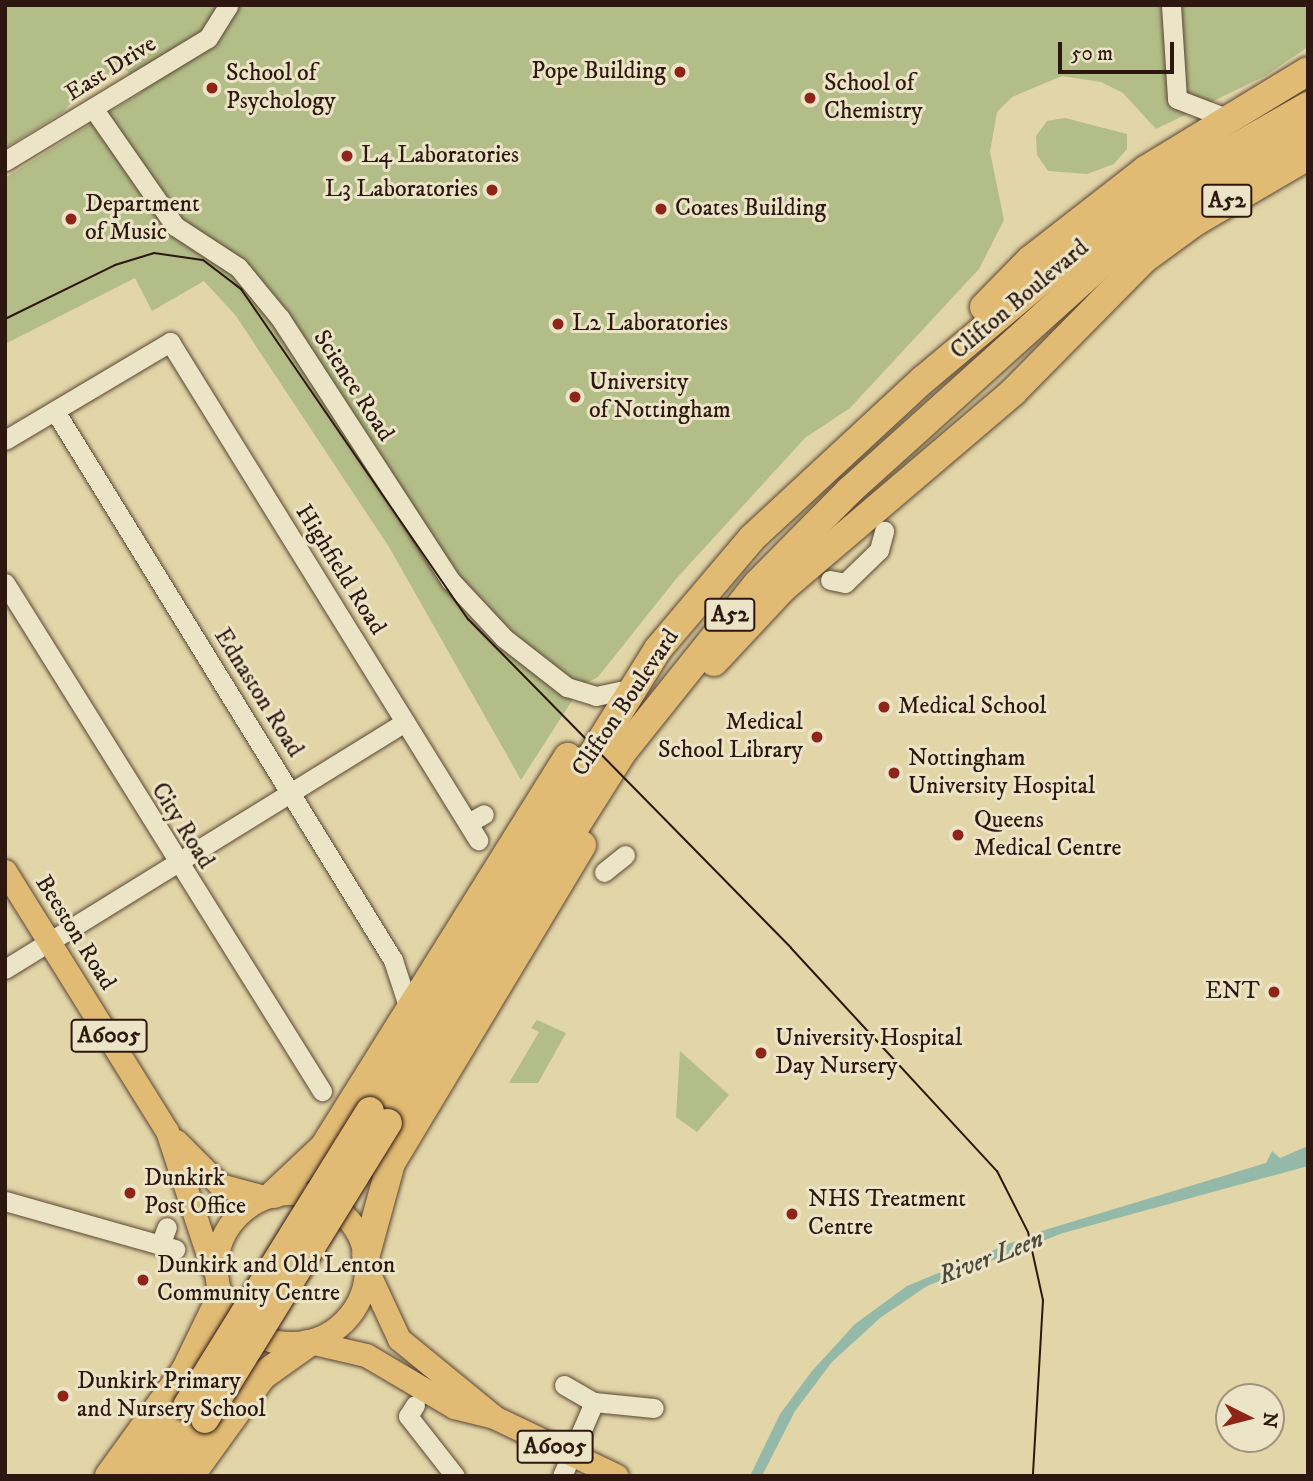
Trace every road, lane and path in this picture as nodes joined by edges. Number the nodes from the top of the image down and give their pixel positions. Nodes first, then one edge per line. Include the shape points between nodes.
1 (229, 5) edge
2 (1171, 5) edge
3 (1308, 71) edge
4 (1308, 106) edge
5 (93, 108) junction
6 (1228, 119) junction
7 (1308, 131) edge
8 (1308, 156) edge
9 (5, 161) edge
10 (1150, 253) junction
11 (924, 379) junction
12 (55, 411) junction
13 (5, 440) edge
14 (894, 450) junction
15 (884, 531) dead end
16 (830, 580) dead end
17 (5, 583) edge
18 (658, 649) junction
19 (620, 691) junction
20 (405, 722) junction
21 (641, 726) junction
22 (290, 793) junction
23 (594, 822) junction
24 (476, 826) dead end
25 (625, 855) dead end
26 (176, 863) junction
27 (5, 871) edge
28 (604, 872) dead end
29 (50, 942) junction
30 (5, 969) edge
31 (408, 1006) junction
32 (322, 1091) dead end
33 (379, 1117) junction
34 (167, 1131) junction
35 (269, 1196) junction
36 (5, 1201) edge
37 (167, 1240) dead end
38 (366, 1262) junction
39 (218, 1287) junction
40 (311, 1343) junction
41 (564, 1385) dead end
42 (594, 1402) junction
43 (415, 1405) dead end
44 (654, 1408) dead end
45 (196, 1412) junction
46 (494, 1417) junction
47 (567, 1466) edge
48 (109, 1476) edge
49 (135, 1476) edge
50 (164, 1476) edge
51 (190, 1476) edge
52 (455, 1476) edge
53 (617, 1476) edge

1 - 5 street, East Drive via 208,38
2 - 6 street via 1177,99
3 - 6 highway, A52
4 - 11 highway, Clifton Boulevard via 1117,220
5 - 9 street, East Drive
5 - 19 street, Science Road via 175,226 238,267 280,318 442,569 504,638 574,690
6 - 11 highway, A52 via 1147,169 1030,260 954,337
7 - 14 highway, Clifton Boulevard via 1196,194 1116,251
8 - 10 highway, A52
10 - 14 highway, A52 via 983,391
10 - 23 highway via 1013,392 762,609 684,700
11 - 18 highway, Clifton Boulevard / A52 via 752,538
12 - 13 street
12 - 20 street, Highfield Road via 170,342
12 - 22 street, Ednaston Road
14 - 21 highway, Clifton Boulevard / A52 via 758,583
15 - 16 street via 879,550 845,583
17 - 26 street, City Road
18 - 19 highway
18 - 33 highway, Clifton Boulevard / A52
19 - 31 highway via 512,837
20 - 22 street
20 - 24 street, Highfield Road
21 - 23 highway
21 - 33 highway, Clifton Boulevard / A52
22 - 26 street
22 - 31 street, Ednaston Road via 401,976
23 - 38 highway via 391,1163
25 - 28 street
26 - 29 street
26 - 32 street, City Road
27 - 29 main road, Beeston Road / A6005
29 - 30 street
29 - 34 main road, Beeston Road / A6005
31 - 35 highway via 324,1147
33 - 45 highway, Clifton Boulevard / A52, bridge
34 - 35 main road, A6005 via 220,1185
34 - 39 main road, A6005
35 - 38 main road, A6005 via 305,1194 337,1208
35 - 39 main road via 230,1223
36 - 37 street
38 - 40 main road via 353,1313
38 - 46 main road via 399,1339
39 - 40 main road, A6005 via 257,1334
39 - 48 highway via 185,1371
40 - 46 main road via 366,1355 454,1407
40 - 51 highway via 262,1377
41 - 42 street
42 - 44 street
42 - 47 street
43 - 52 street via 408,1416
45 - 49 highway, Clifton Boulevard / A52
45 - 50 highway, Clifton Boulevard / A52
46 - 47 main road, A6005
47 - 53 main road, A6005

